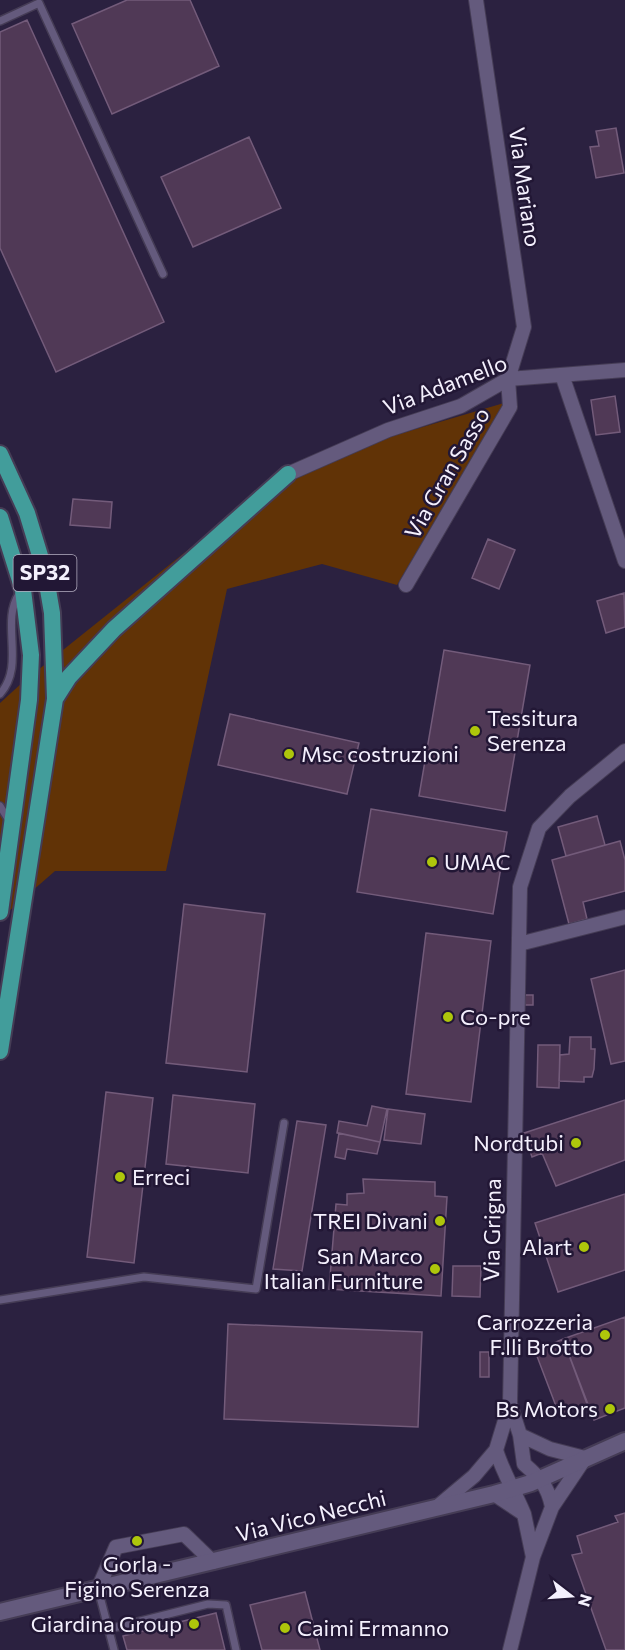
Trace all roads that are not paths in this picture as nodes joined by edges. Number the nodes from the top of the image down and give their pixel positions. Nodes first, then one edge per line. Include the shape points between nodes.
1 (476, 0) edge
2 (0, 21) edge
3 (163, 274) dead end
4 (625, 370) edge
5 (562, 375) junction
6 (508, 379) junction
7 (0, 454) edge
8 (288, 474) joint
9 (0, 517) edge
10 (625, 561) edge
11 (406, 585) dead end
12 (22, 590) junction
13 (0, 694) edge
14 (55, 699) junction
15 (625, 751) edge
16 (0, 806) edge
17 (12, 825) junction
18 (0, 912) edge
19 (625, 917) edge
20 (519, 945) junction
21 (0, 1051) edge
22 (284, 1123) dead end
23 (0, 1300) edge
24 (510, 1404) junction
25 (520, 1435) junction
26 (625, 1442) edge
27 (496, 1450) junction
28 (585, 1458) junction
29 (524, 1464) junction
30 (541, 1478) junction
31 (513, 1488) junction
32 (494, 1494) junction
33 (552, 1507) junction
34 (436, 1508) junction
35 (524, 1514) junction
36 (533, 1557) junction
37 (213, 1562) junction
38 (98, 1589) junction
39 (0, 1612) edge
40 (109, 1629) junction
41 (114, 1650) edge
42 (236, 1650) edge
43 (510, 1650) edge

1 - 6 street, Via Mariano via 524,327
2 - 3 lane via 39,3
4 - 5 street, Via Adamello
5 - 6 street, Via Adamello
5 - 10 street
6 - 8 street, Via Adamello via 461,406 388,430
6 - 11 street, Via Gran Sasso via 510,407
7 - 14 main road, SP32 via 27,513 45,572 52,613
8 - 14 main road via 114,629 69,677
9 - 12 main road, SP32
12 - 13 lane via 16,597 12,620 13,666
12 - 17 main road, SP32 via 31,655 29,700
14 - 21 main road, SP32
15 - 20 street, Via Grigna via 570,796 539,828 520,887
16 - 17 lane
17 - 18 main road, SP32
19 - 20 street
20 - 24 street, Via Grigna
22 - 23 lane via 256,1288 144,1277
24 - 25 street
24 - 27 street, Via Grigna
25 - 28 street via 550,1449
25 - 29 street
26 - 28 street, Via Vico Necchi
27 - 31 street via 502,1472
27 - 34 street, Via Grigna via 474,1476
28 - 30 street, Via Vico Necchi
28 - 33 street
29 - 30 street
29 - 31 street
30 - 31 street, Via Vico Necchi
30 - 33 street via 549,1490
31 - 32 street, Via Vico Necchi
31 - 35 street
32 - 34 street, Via Vico Necchi
32 - 35 street
33 - 36 street
34 - 37 street, Via Vico Necchi
35 - 36 street
36 - 43 street
37 - 38 street, Via Vico Necchi
37 - 38 street via 184,1534 116,1547
38 - 39 street, Via Vico Necchi
38 - 40 lane
40 - 41 lane
40 - 42 lane via 208,1604 226,1605

